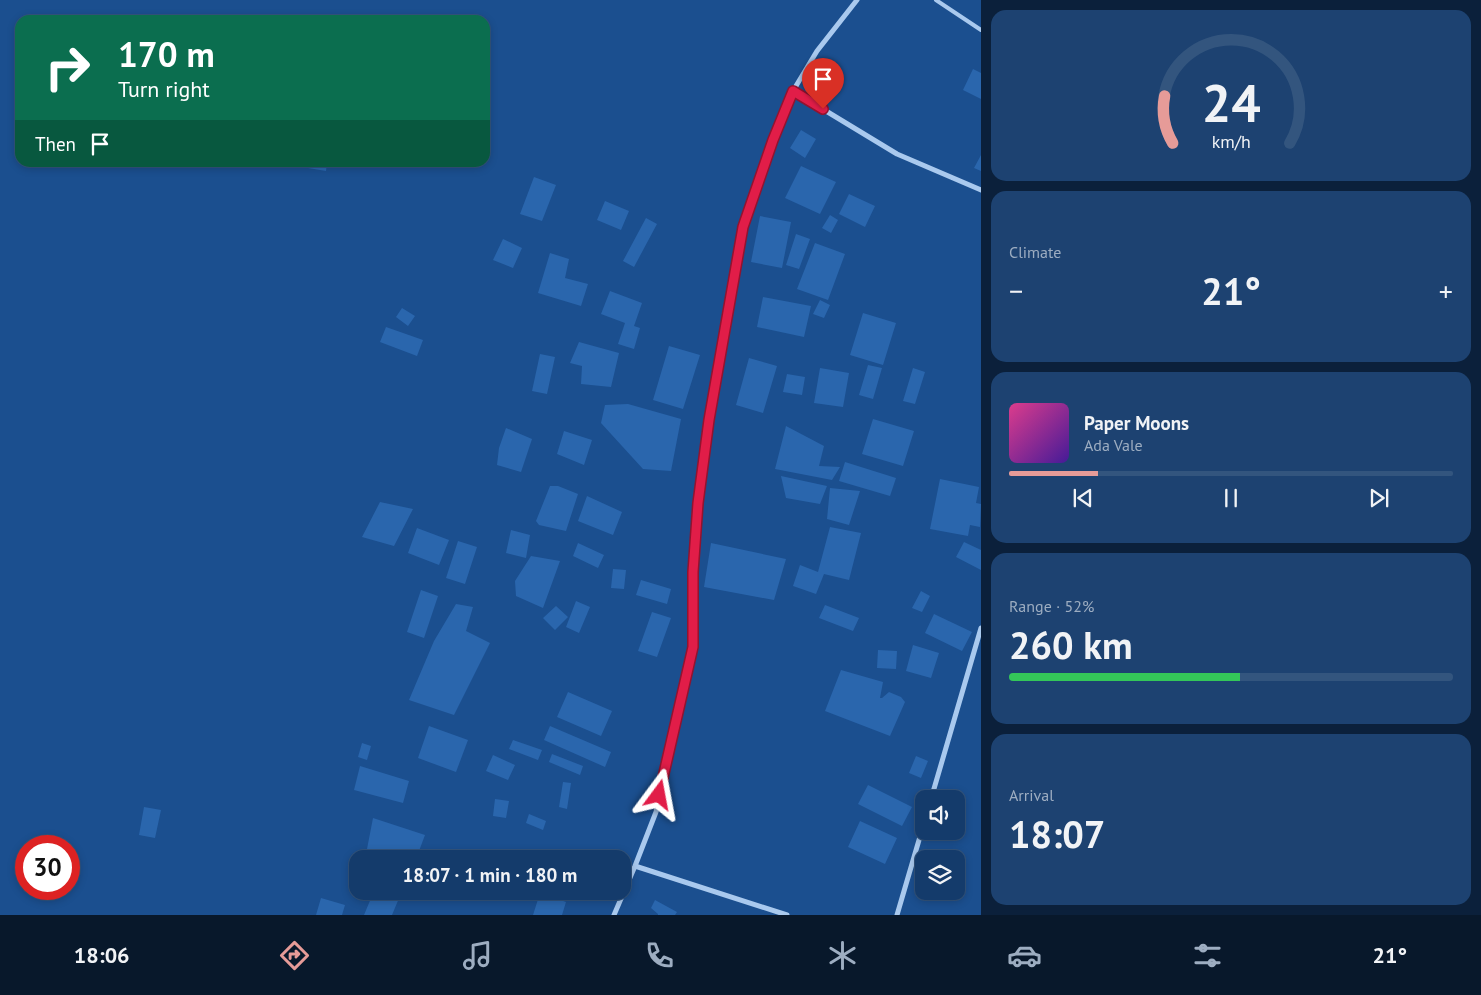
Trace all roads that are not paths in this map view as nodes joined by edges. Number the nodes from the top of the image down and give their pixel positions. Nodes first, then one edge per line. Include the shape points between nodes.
1 (856, 0) edge
2 (936, 0) edge
3 (981, 30) edge
4 (793, 91) junction
5 (981, 190) edge
6 (981, 628) edge
7 (934, 790) edge
8 (919, 840) edge
9 (636, 866) junction
10 (614, 915) edge
11 (787, 915) edge
12 (897, 915) edge

1 - 4 street via 817,51
2 - 3 lane
4 - 5 street via 897,154
4 - 9 street via 743,227 698,503 693,572 693,647 656,812
6 - 7 street
8 - 12 street
9 - 10 street
9 - 11 street

